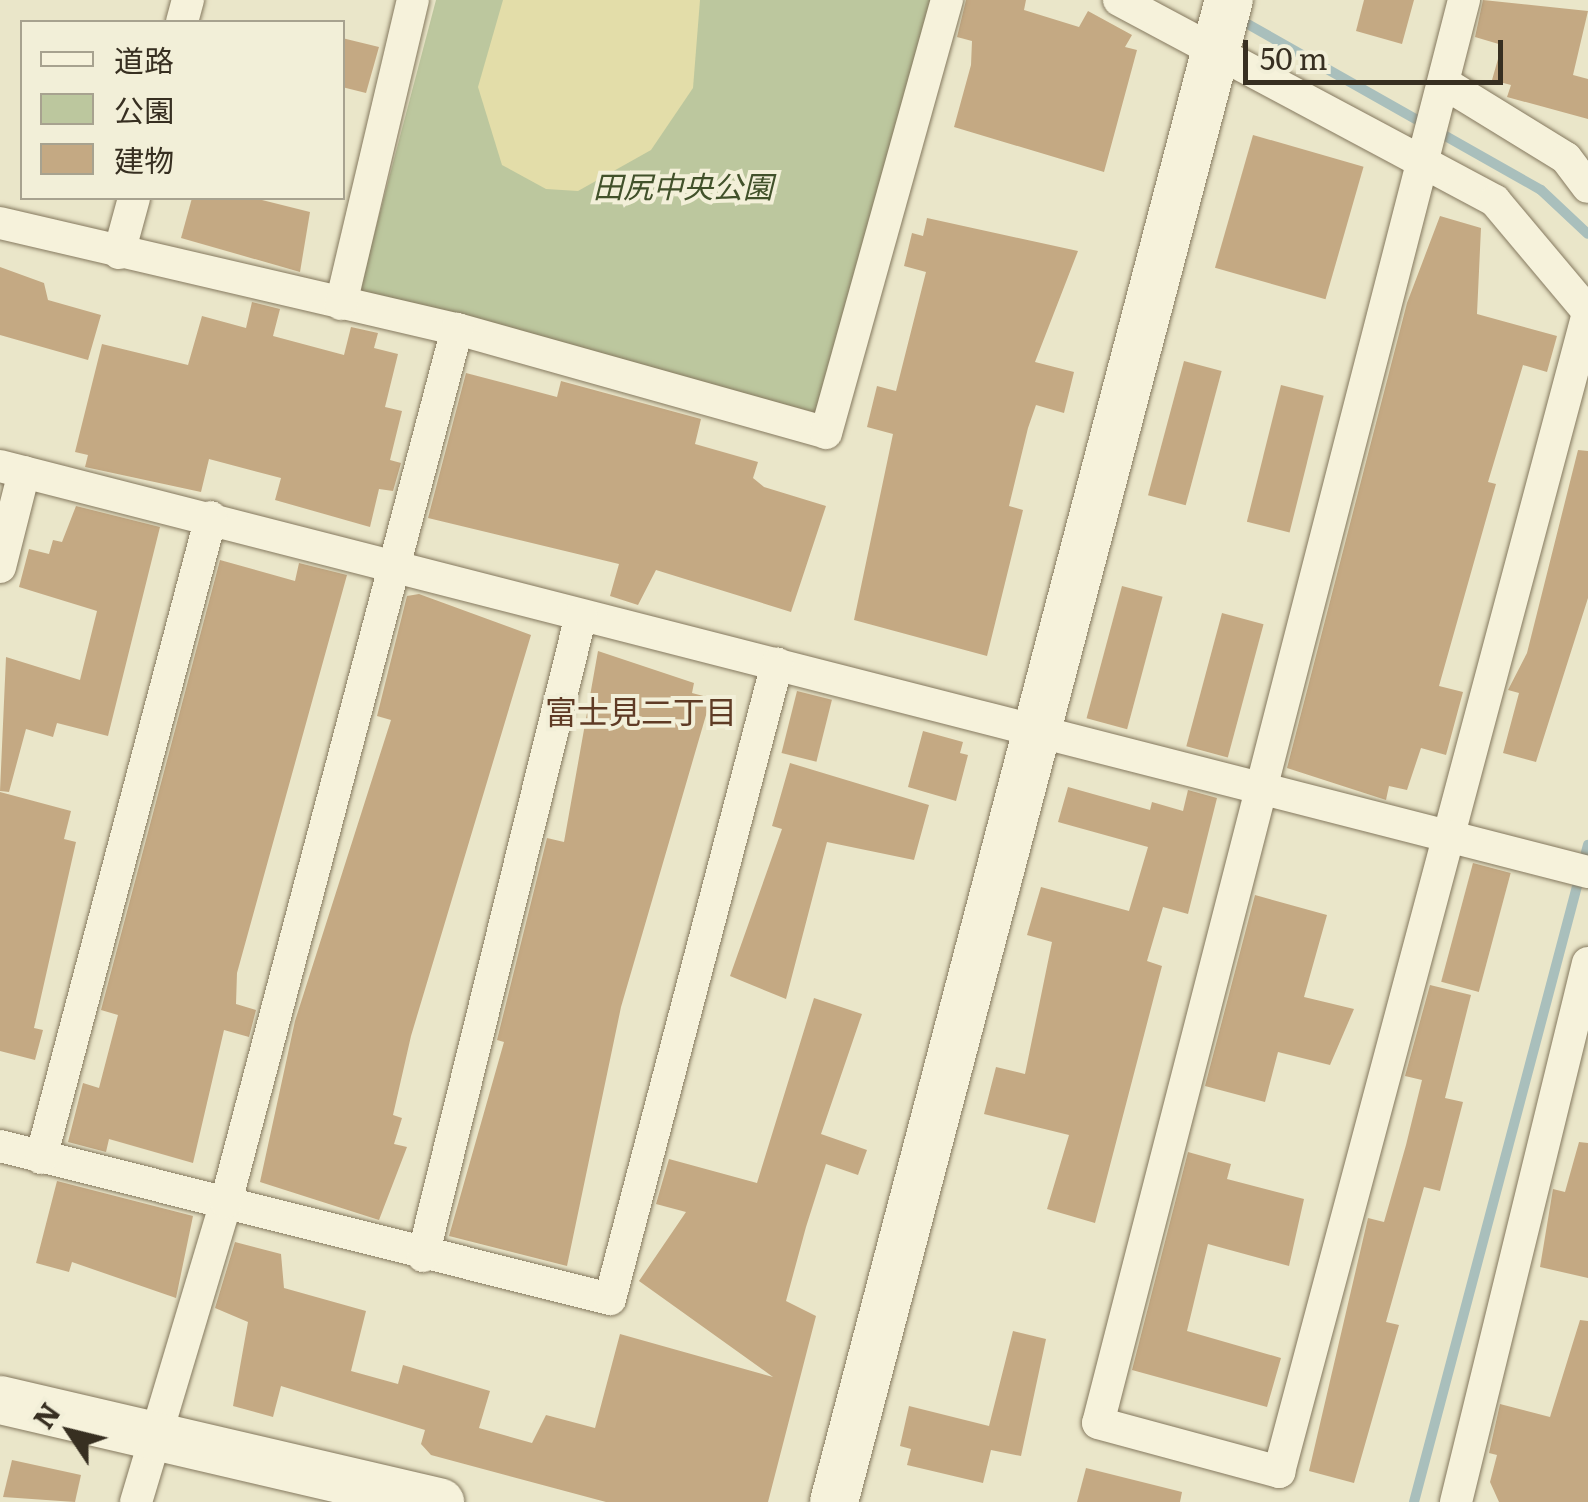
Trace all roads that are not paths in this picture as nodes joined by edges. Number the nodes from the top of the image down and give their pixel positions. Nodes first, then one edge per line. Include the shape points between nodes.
1 (413, 0) edge
2 (947, 0) edge
3 (1119, 0) edge
4 (1228, 0) edge
5 (1464, 0) edge
6 (1216, 50) junction
7 (1444, 84) junction
8 (1425, 160) junction
9 (1588, 187) edge
10 (133, 200) edge
11 (0, 223) edge
12 (119, 253) junction
13 (340, 304) junction
14 (1588, 313) edge
15 (457, 329) junction
16 (12, 469) edge
17 (211, 517) junction
18 (396, 563) junction
19 (0, 567) edge
20 (581, 615) junction
21 (777, 664) junction
22 (1040, 727) junction
23 (1262, 782) junction
24 (1451, 840) junction
25 (1588, 872) edge
26 (1588, 964) edge
27 (0, 1146) edge
28 (41, 1158) junction
29 (226, 1202) junction
30 (423, 1256) junction
31 (0, 1400) edge
32 (156, 1441) junction
33 (136, 1502) edge
34 (440, 1502) edge
35 (834, 1502) edge
36 (1456, 1502) edge

1 - 13 street
2 - 15 street via 826,433
3 - 6 street
4 - 6 street
5 - 7 street
6 - 8 street
6 - 22 street
7 - 8 street
7 - 9 street via 1566,158
8 - 14 street via 1495,201
8 - 23 street
10 - 12 street
11 - 12 street
12 - 13 street
13 - 15 street
14 - 24 street
15 - 18 street
16 - 17 street
16 - 19 street
17 - 18 street
17 - 28 street
18 - 20 street
18 - 29 street
20 - 21 street
20 - 30 street
21 - 22 street
21 - 30 street via 610,1298
22 - 23 street
22 - 35 street
23 - 24 street
23 - 24 street via 1098,1423 1278,1472
24 - 25 street
26 - 36 street
27 - 28 street
28 - 29 street
29 - 30 street
29 - 32 street
31 - 32 street
32 - 33 street
32 - 34 street

